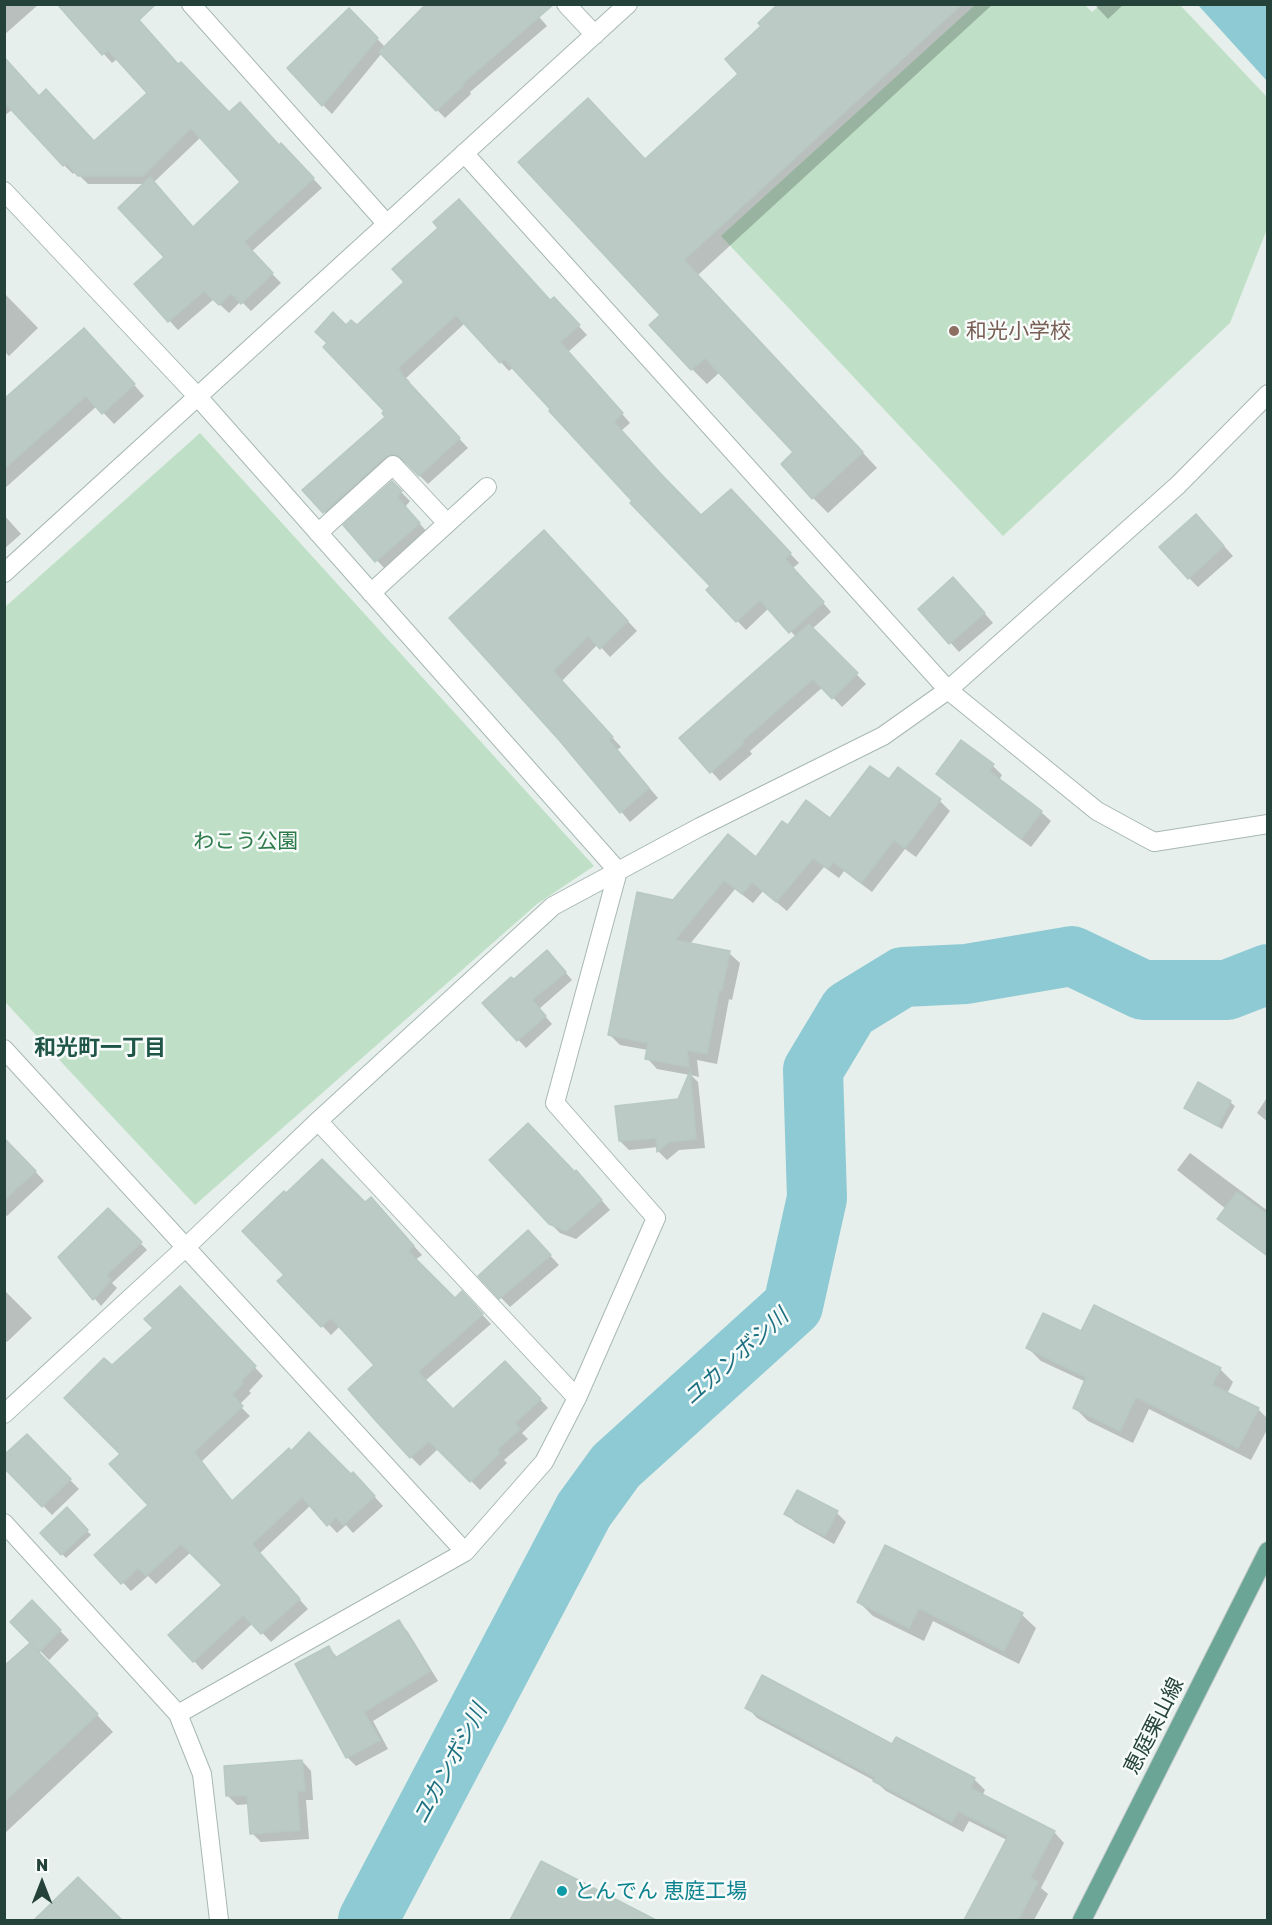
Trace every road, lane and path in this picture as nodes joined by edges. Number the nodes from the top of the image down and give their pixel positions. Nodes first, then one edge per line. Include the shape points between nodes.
1 (191, 4) edge
2 (566, 4) edge
3 (628, 4) edge
4 (595, 35) junction
5 (464, 153) junction
6 (4, 191) edge
7 (386, 223) junction
8 (1268, 394) edge
9 (198, 397) junction
10 (487, 487) dead end
11 (447, 523) junction
12 (318, 533) junction
13 (4, 573) edge
14 (371, 593) junction
15 (948, 690) junction
16 (1268, 824) edge
17 (618, 871) junction
18 (4, 1049) edge
19 (318, 1120) junction
20 (186, 1247) junction
21 (577, 1398) junction
22 (4, 1414) edge
23 (4, 1523) edge
24 (1268, 1551) edge
25 (465, 1552) junction
26 (178, 1714) junction
27 (219, 1920) edge
28 (1082, 1920) edge

1 - 7 street
2 - 4 street
3 - 4 street
4 - 5 street
5 - 7 street
5 - 15 street
6 - 9 street
7 - 9 street
8 - 15 street via 1178,485
9 - 12 street
9 - 13 street
10 - 11 street
11 - 12 street via 393,465
11 - 14 street
12 - 14 street
14 - 17 street
15 - 16 street via 1097,811 1154,842
15 - 17 street via 884,736
17 - 19 street via 553,906
17 - 21 street via 555,1103 656,1218
18 - 20 street
19 - 20 street
19 - 21 street
20 - 22 street
20 - 25 street
21 - 25 street via 544,1462
23 - 26 street
24 - 28 main road, 恵庭栗山線
25 - 26 street
26 - 27 street via 202,1774

